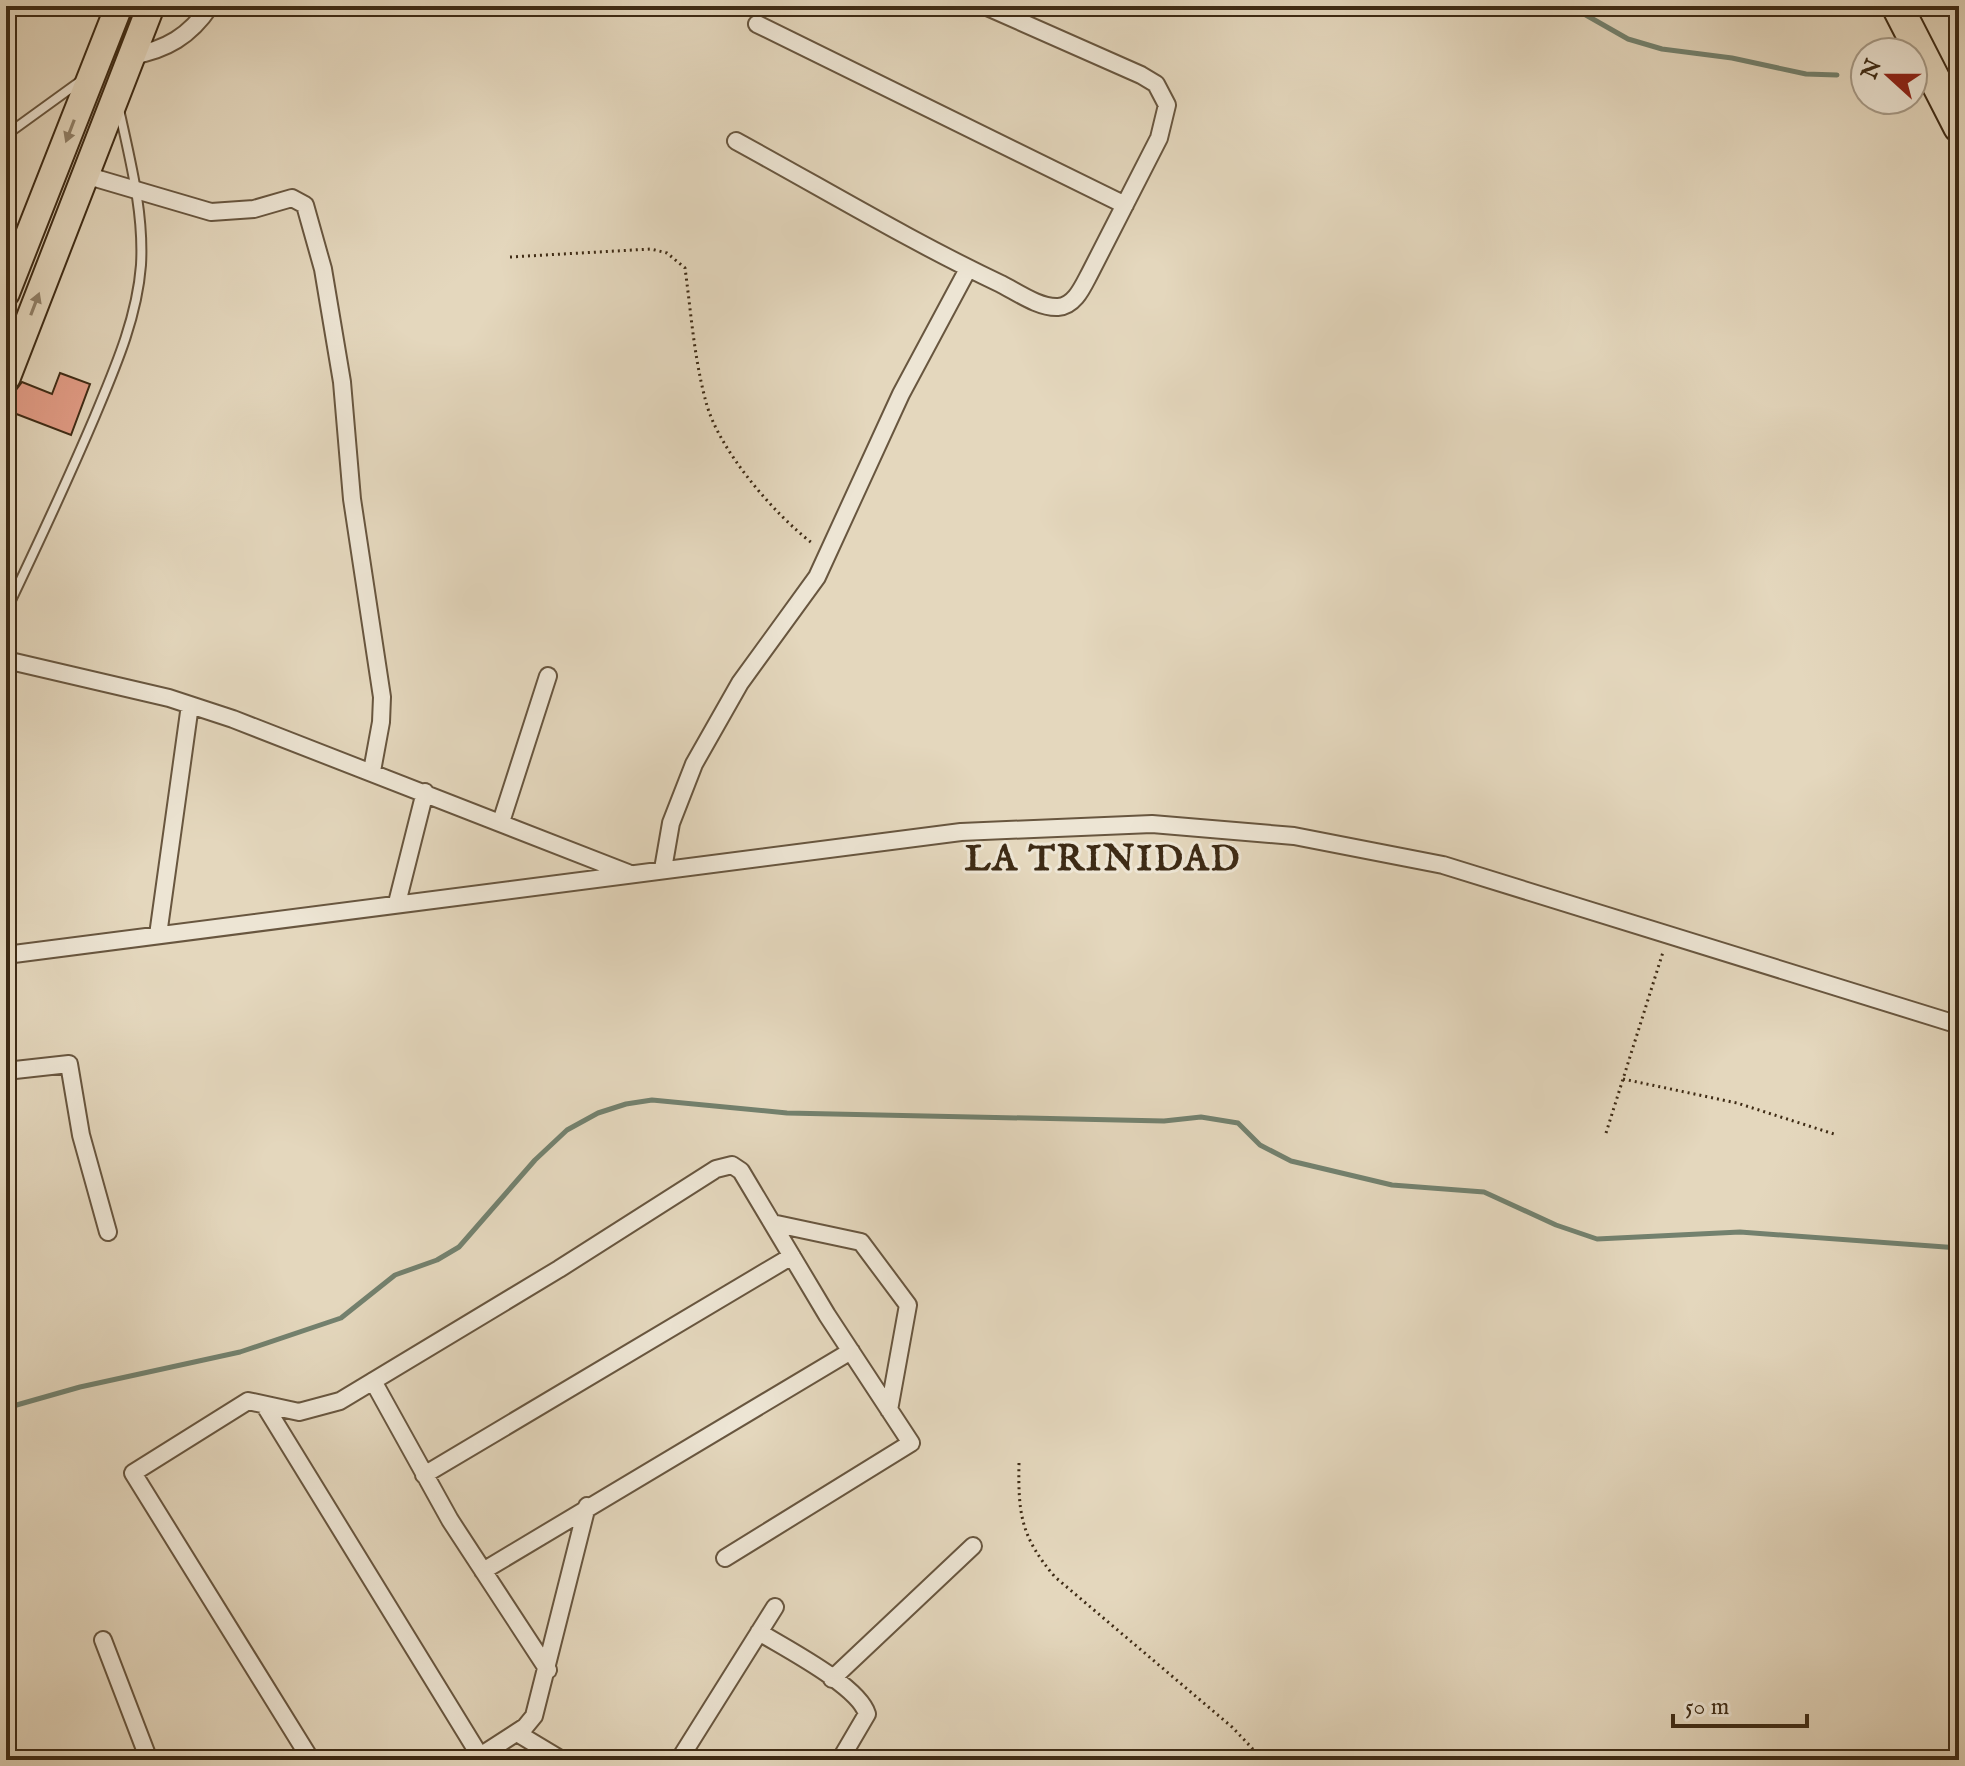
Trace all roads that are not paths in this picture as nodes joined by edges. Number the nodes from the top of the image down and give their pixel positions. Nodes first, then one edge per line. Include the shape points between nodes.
1 (119, 6) edge
2 (151, 6) edge
3 (210, 6) edge
4 (985, 6) edge
5 (1887, 6) edge
6 (1897, 6) edge
7 (757, 24) dead end
8 (131, 56) junction
9 (93, 72) junction
10 (116, 95) junction
11 (1954, 116) edge
12 (6, 135) edge
13 (736, 141) dead end
14 (85, 175) junction
15 (136, 190) junction
16 (1125, 205) junction
17 (23, 250) junction
18 (51, 261) junction
19 (968, 269) junction
20 (6, 293) edge
21 (7, 377) edge
22 (6, 611) edge
23 (6, 660) edge
24 (548, 676) dead end
25 (190, 705) junction
26 (372, 771) junction
27 (425, 792) junction
28 (501, 822) junction
29 (663, 869) junction
30 (628, 873) junction
31 (397, 903) junction
32 (158, 935) junction
33 (6, 955) edge
34 (1959, 1025) edge
35 (6, 1071) edge
36 (772, 1223) junction
37 (108, 1232) dead end
38 (792, 1256) junction
39 (851, 1351) junction
40 (373, 1381) junction
41 (265, 1406) junction
42 (889, 1410) junction
43 (424, 1475) junction
44 (587, 1506) junction
45 (973, 1546) dead end
46 (725, 1558) dead end
47 (483, 1571) junction
48 (775, 1607) dead end
49 (759, 1632) junction
50 (103, 1640) dead end
51 (548, 1670) junction
52 (832, 1679) junction
53 (517, 1733) junction
54 (477, 1758) edge
55 (149, 1760) edge
56 (311, 1760) edge
57 (562, 1760) edge
58 (679, 1760) edge
59 (840, 1760) edge

1 - 9 main road
2 - 8 main road
3 - 8 street via 162,50
4 - 16 street via 1141,75 1164,93 1167,105 1159,138
5 - 11 highway
6 - 11 highway
7 - 16 street
8 - 10 main road
9 - 12 lane
9 -> 17 main road
10 - 14 main road
10 - 15 lane
13 - 19 street
14 - 15 street
14 - 18 main road
15 - 22 lane via 141,263 127,332 50,522
15 - 26 street via 211,212 254,209 292,198 305,205 323,269 342,382 352,499 382,697
16 - 19 street via 1079,294 1068,304 1038,302
17 - 18 main road
17 - 20 main road
21 -> 18 main road
19 - 29 street via 901,394 808,593 740,683 694,764 671,823
23 - 25 street
24 - 28 street
25 - 26 street
25 - 32 street
26 - 27 street
27 - 28 street
27 - 31 street
28 - 30 street
29 - 30 street
29 - 34 street via 961,832 1152,824 1294,836 1443,865
30 - 31 street
31 - 32 street
32 - 33 street
35 - 37 street via 69,1064 81,1135
36 - 38 street
36 - 40 street via 741,1171 727,1165
36 - 42 street via 861,1242 908,1305
38 - 39 street
38 - 43 street
39 - 42 street
39 - 44 street
40 - 41 street via 318,1409 299,1412
40 - 43 street
41 - 54 street
41 - 56 street via 248,1401 133,1473
42 - 46 street via 911,1443
43 - 47 street
44 - 47 street
44 - 51 street
45 - 52 street
47 - 51 street
48 - 49 street
49 - 52 street
49 - 58 street
50 - 55 street
51 - 53 street via 534,1716
52 - 59 street via 864,1703 867,1714
53 - 54 street
53 - 57 street

